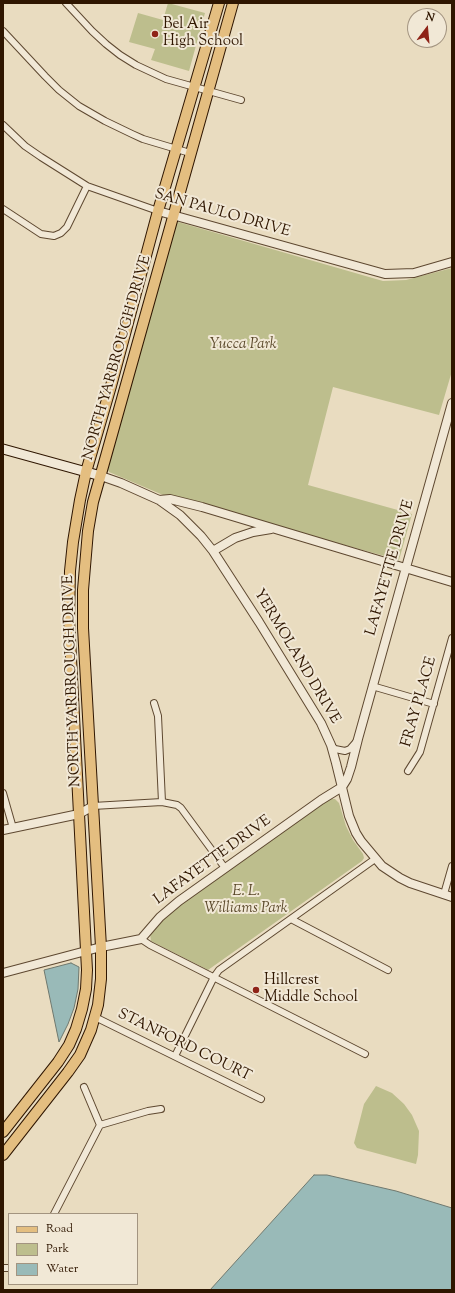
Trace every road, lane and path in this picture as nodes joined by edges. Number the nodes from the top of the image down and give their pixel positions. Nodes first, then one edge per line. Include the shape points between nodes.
1 (66, 3) edge
2 (219, 3) edge
3 (233, 3) edge
4 (3, 31) edge
5 (195, 87) junction
6 (208, 91) junction
7 (241, 100) dead end
8 (3, 125) edge
9 (176, 149) junction
10 (190, 153) junction
11 (87, 186) junction
12 (3, 209) edge
13 (158, 212) junction
14 (173, 216) junction
15 (452, 262) edge
16 (140, 278) junction
17 (154, 282) junction
18 (452, 403) edge
19 (3, 449) edge
20 (86, 472) junction
21 (101, 476) junction
22 (159, 500) junction
23 (271, 529) junction
24 (213, 551) junction
25 (71, 567) junction
26 (84, 568) junction
27 (405, 569) junction
28 (452, 582) edge
29 (452, 638) edge
30 (372, 686) junction
31 (154, 703) dead end
32 (434, 704) junction
33 (358, 739) junction
34 (331, 745) junction
35 (408, 771) dead end
36 (342, 787) junction
37 (3, 793) edge
38 (162, 802) junction
39 (93, 806) junction
40 (79, 814) junction
41 (13, 828) junction
42 (3, 830) edge
43 (375, 859) junction
44 (452, 866) edge
45 (226, 868) junction
46 (448, 896) edge
47 (290, 920) junction
48 (141, 938) junction
49 (101, 948) junction
50 (87, 952) junction
51 (388, 970) dead end
52 (3, 973) edge
53 (214, 977) junction
54 (95, 1017) junction
55 (365, 1054) dead end
56 (175, 1056) junction
57 (84, 1087) dead end
58 (261, 1099) dead end
59 (161, 1109) dead end
60 (100, 1125) junction
61 (3, 1132) edge
62 (3, 1155) edge
63 (55, 1213) edge

1 - 5 street via 92,31 120,55 150,72
2 - 5 main road, NORTH YARBROUGH DRIVE
3 - 6 main road, NORTH YARBROUGH DRIVE
4 - 9 street via 59,90 79,106 132,134
5 - 6 street
5 - 9 main road, NORTH YARBROUGH DRIVE
6 - 7 street
6 - 10 main road, NORTH YARBROUGH DRIVE
8 - 11 street, SAN PAULO DRIVE via 25,146
9 - 10 street
9 - 13 main road, NORTH YARBROUGH DRIVE
10 - 14 main road, NORTH YARBROUGH DRIVE
11 - 12 street via 67,227 54,236 41,234
11 - 13 street, SAN PAULO DRIVE
13 - 14 street, SAN PAULO DRIVE
13 - 16 main road, NORTH YARBROUGH DRIVE
14 - 15 street, SAN PAULO DRIVE via 385,274 414,273
14 - 17 main road, NORTH YARBROUGH DRIVE
16 - 17 main road
16 - 20 main road, NORTH YARBROUGH DRIVE
17 - 21 main road, NORTH YARBROUGH DRIVE
18 - 27 street, LAFAYETTE DRIVE
19 - 20 main road
20 - 21 main road
20 - 25 main road, NORTH YARBROUGH DRIVE via 76,521
21 - 22 street
21 - 26 main road, NORTH YARBROUGH DRIVE via 90,518
22 - 23 street via 170,499 258,523
22 - 24 street, YERMOLAND DRIVE via 188,522
23 - 24 street via 244,534
23 - 27 street
24 - 34 street, YERMOLAND DRIVE via 311,705
25 - 26 main road
25 - 40 main road, NORTH YARBROUGH DRIVE via 69,619
26 - 39 main road, NORTH YARBROUGH DRIVE via 83,628
27 - 28 street
27 - 30 street, LAFAYETTE DRIVE
29 - 32 street, FRAY PLACE
30 - 32 street
30 - 33 street, LAFAYETTE DRIVE
31 - 38 street via 158,716
32 - 35 street, FRAY PLACE via 420,752
33 - 34 street via 347,750 341,751
33 - 36 street, LAFAYETTE DRIVE via 347,779
34 - 36 street, YERMOLAND DRIVE
36 - 43 street, YERMOLAND DRIVE via 356,833
36 - 45 street, LAFAYETTE DRIVE
37 - 41 street
38 - 39 street
38 - 45 street via 173,803 181,808
39 - 40 street
39 - 49 main road, NORTH YARBROUGH DRIVE
40 - 41 street
40 - 50 main road, NORTH YARBROUGH DRIVE
41 - 42 street
43 - 46 street, YERMOLAND DRIVE via 400,878
43 - 47 street
44 - 46 street
45 - 48 street, LAFAYETTE DRIVE via 184,897 160,917
47 - 51 street
47 - 53 street via 219,970
48 - 49 street
48 - 53 street
49 - 50 street
49 - 54 main road, NORTH YARBROUGH DRIVE via 101,979
50 - 52 street
50 - 61 main road, NORTH YARBROUGH DRIVE via 86,989 69,1045
53 - 55 street
53 - 56 street
54 - 56 street, STANFORD COURT
54 - 62 main road, NORTH YARBROUGH DRIVE via 86,1043 72,1067
56 - 58 street, STANFORD COURT
57 - 60 street
59 - 60 street
60 - 63 street

